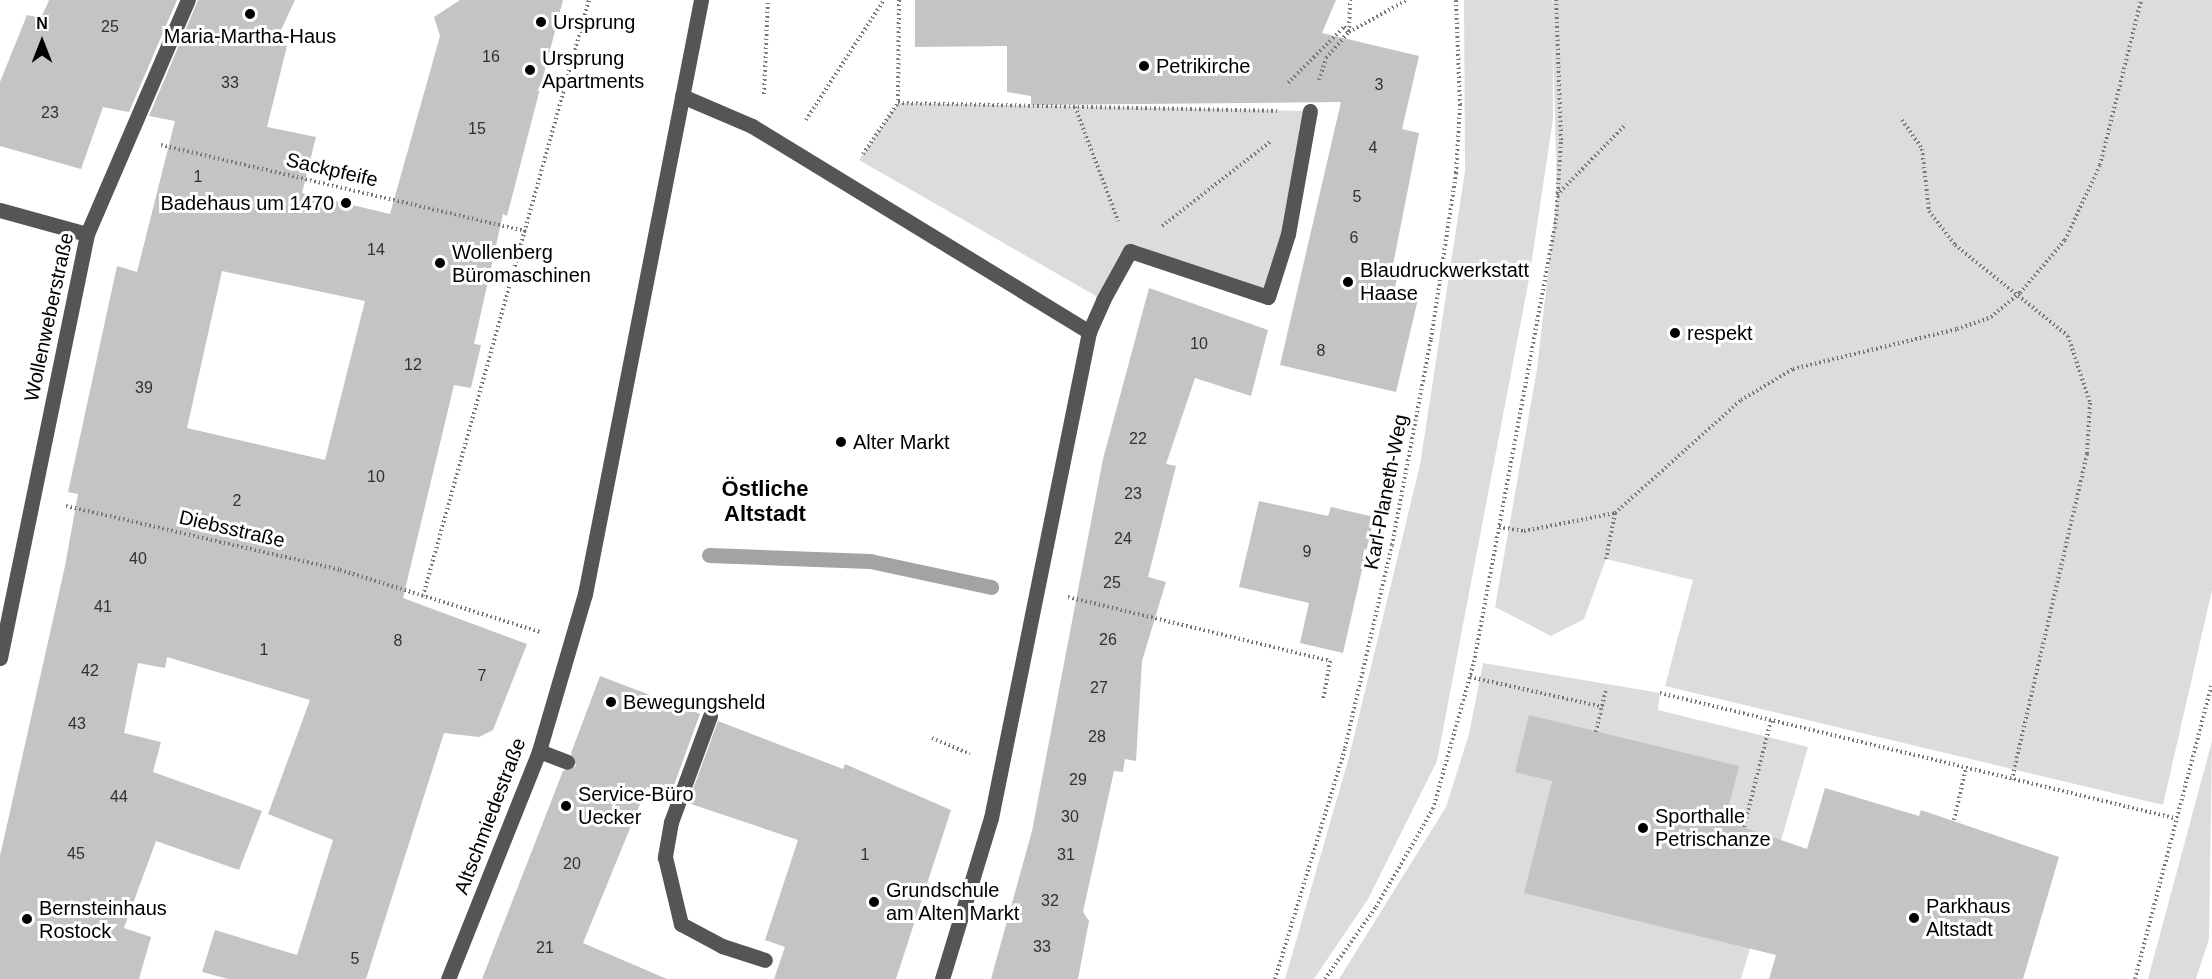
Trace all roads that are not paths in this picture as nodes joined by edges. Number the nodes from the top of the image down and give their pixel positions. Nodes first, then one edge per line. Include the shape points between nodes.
1 (188, 0) edge
2 (701, 0) edge
3 (682, 96) junction
4 (1310, 111) road end
5 (0, 210) edge
6 (87, 234) junction
7 (1089, 332) junction
8 (0, 658) edge
9 (710, 716) dead end
10 (539, 751) junction
11 (567, 762) dead end
12 (765, 960) dead end
13 (448, 979) edge
14 (942, 979) edge

1 - 6 street, Wollenweberstraße
2 - 3 street
3 - 7 street via 752,126
3 - 10 street, Altschmiedestraße via 595,552 566,667
4 - 7 street via 1288,234 1268,297 1130,251
5 - 6 street
6 - 8 street, Wollenweberstraße
7 - 14 street via 991,818
9 - 12 street via 671,822 665,857 681,924 722,946
10 - 11 street
10 - 13 street, Altschmiedestraße

